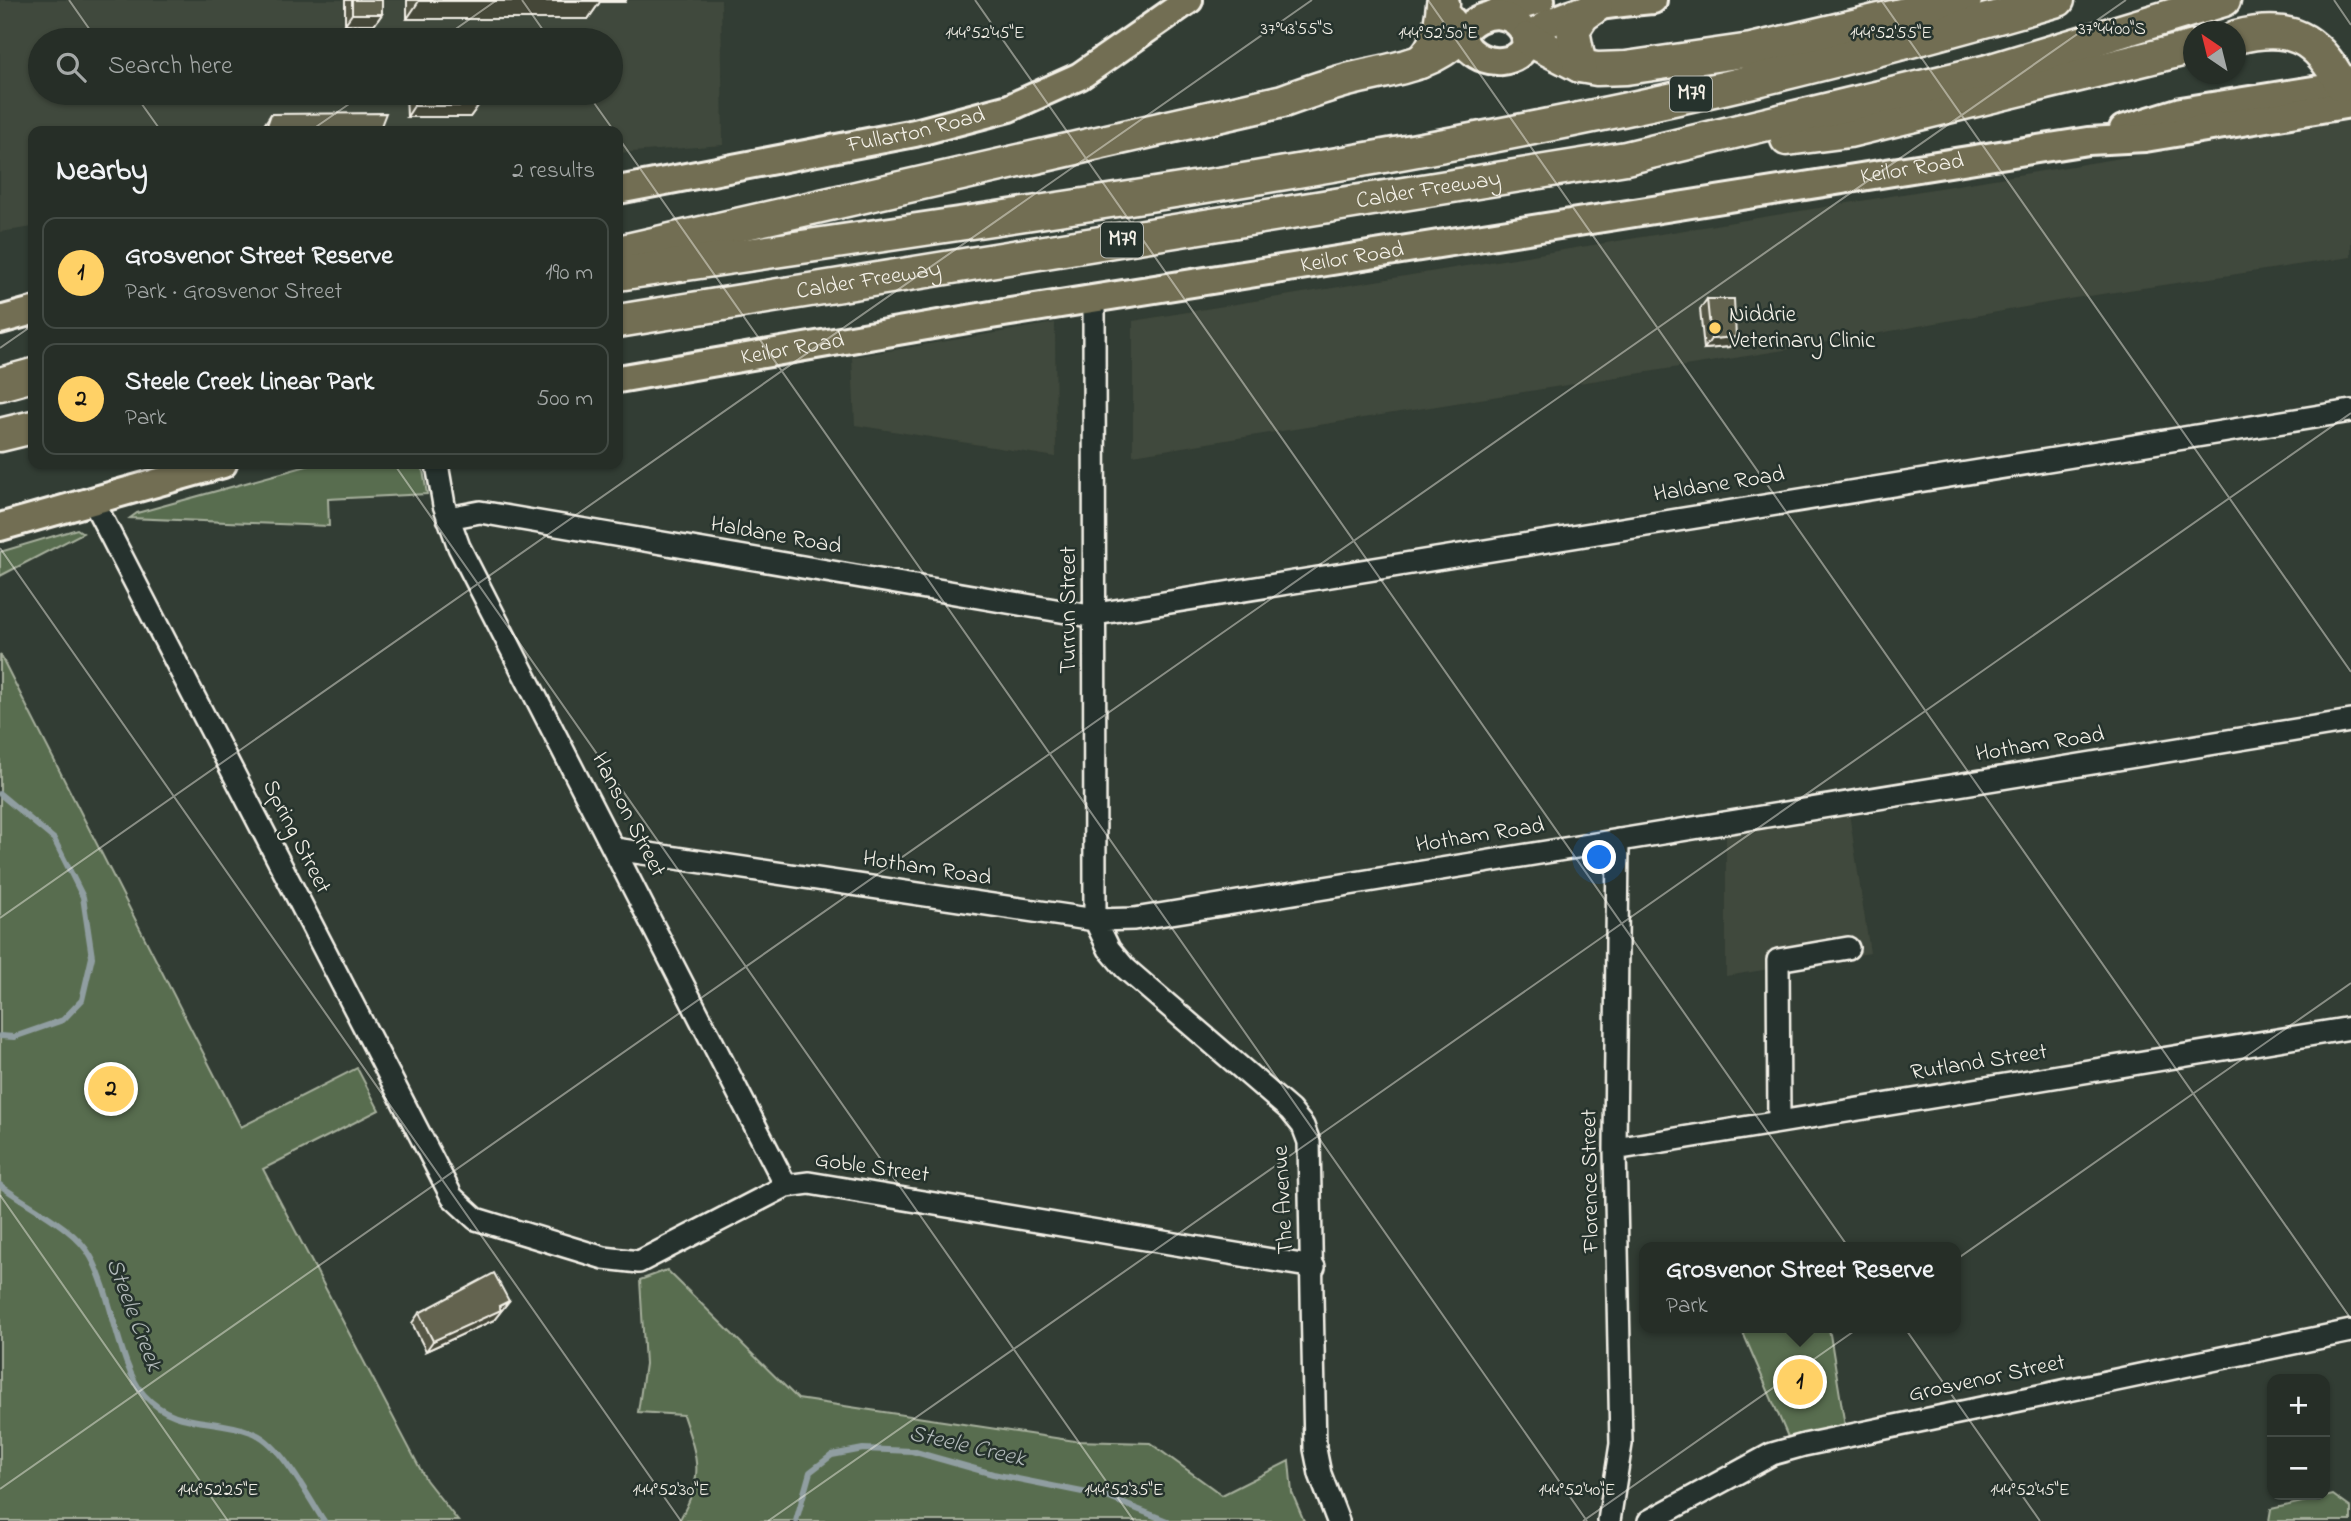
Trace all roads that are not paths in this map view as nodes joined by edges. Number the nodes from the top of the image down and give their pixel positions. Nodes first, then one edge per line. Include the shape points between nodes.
1 (1541, 0) edge
2 (1653, 0) edge
3 (1965, 0) edge
4 (2058, 0) edge
5 (2224, 0) edge
6 (1449, 1) edge
7 (1175, 4) edge
8 (1596, 6) junction
9 (1491, 14) junction
10 (2246, 35) edge
11 (1461, 36) junction
12 (1528, 39) junction
13 (2183, 49) edge
14 (1416, 65) junction
15 (1580, 66) junction
16 (2349, 94) edge
17 (1626, 158) junction
18 (623, 189) edge
19 (623, 251) edge
20 (623, 273) edge
21 (1094, 300) junction
22 (28, 312) edge
23 (0, 320) edge
24 (623, 320) edge
25 (623, 378) edge
26 (2351, 411) edge
27 (28, 429) edge
28 (0, 435) edge
29 (205, 469) edge
30 (438, 469) edge
31 (93, 501) junction
32 (448, 518) junction
33 (0, 527) edge
34 (1096, 615) junction
35 (2351, 720) edge
36 (1618, 840) junction
37 (615, 849) junction
38 (1095, 920) junction
39 (1848, 948) dead end
40 (2351, 1028) edge
41 (1779, 1122) junction
42 (1615, 1149) junction
43 (786, 1186) junction
44 (452, 1197) joint
45 (1314, 1267) junction
46 (2351, 1331) edge
47 (1338, 1521) edge
48 (1609, 1521) edge
49 (1649, 1521) edge

1 - 9 main road
2 - 8 main road
3 - 15 highway via 1711,57 1611,69
4 - 20 highway, Calder Freeway / M79 via 1720,88 1481,136 1232,180
5 - 17 highway, Calder Freeway / M79 via 1988,71
6 - 9 main road
6 - 11 main road
6 - 14 highway via 1436,41
7 - 18 main road, Fullarton Road via 1080,76 1009,108 915,133
8 - 12 main road via 1565,15
8 - 15 highway via 1573,30
9 - 11 main road via 1472,21
9 - 12 main road via 1514,22
10 - 16 highway via 2276,31 2299,36 2320,51
11 - 12 main road via 1474,53 1494,62 1518,55
11 - 14 highway
12 - 15 highway
13 - 17 highway via 1849,131
14 - 19 highway via 1283,101
16 - 21 main road, Keilor Road via 2169,114 2088,141
17 - 24 highway, Calder Freeway / M79
21 - 25 main road, Keilor Road
21 - 34 street, Turrun Street
22 - 23 main road
26 - 34 street, Haldane Road
27 - 28 highway
29 - 31 main road
30 - 32 street, Hanson Street
31 - 33 main road
31 - 44 street, Spring Street
32 - 34 street, Haldane Road via 480,512
32 - 37 street, Hanson Street
34 - 38 street, Turrun Street
35 - 36 street, Hotham Road
36 - 38 street, Hotham Road via 1134,919
36 - 42 street, Florence Street
37 - 38 street, Hotham Road
37 - 43 street, Hanson Street
38 - 45 street, The Avenue via 1125,968 1303,1126 1310,1149
39 - 41 street via 1778,960
40 - 41 street, Rutland Street
41 - 42 street, Rutland Street
42 - 48 street, Florence Street via 1621,1444
43 - 44 street, Goble Street via 639,1262 604,1258 476,1219
43 - 45 street, Goble Street via 832,1186
45 - 47 street, The Avenue via 1315,1449
46 - 49 street, Grosvenor Street via 1793,1448 1772,1454

